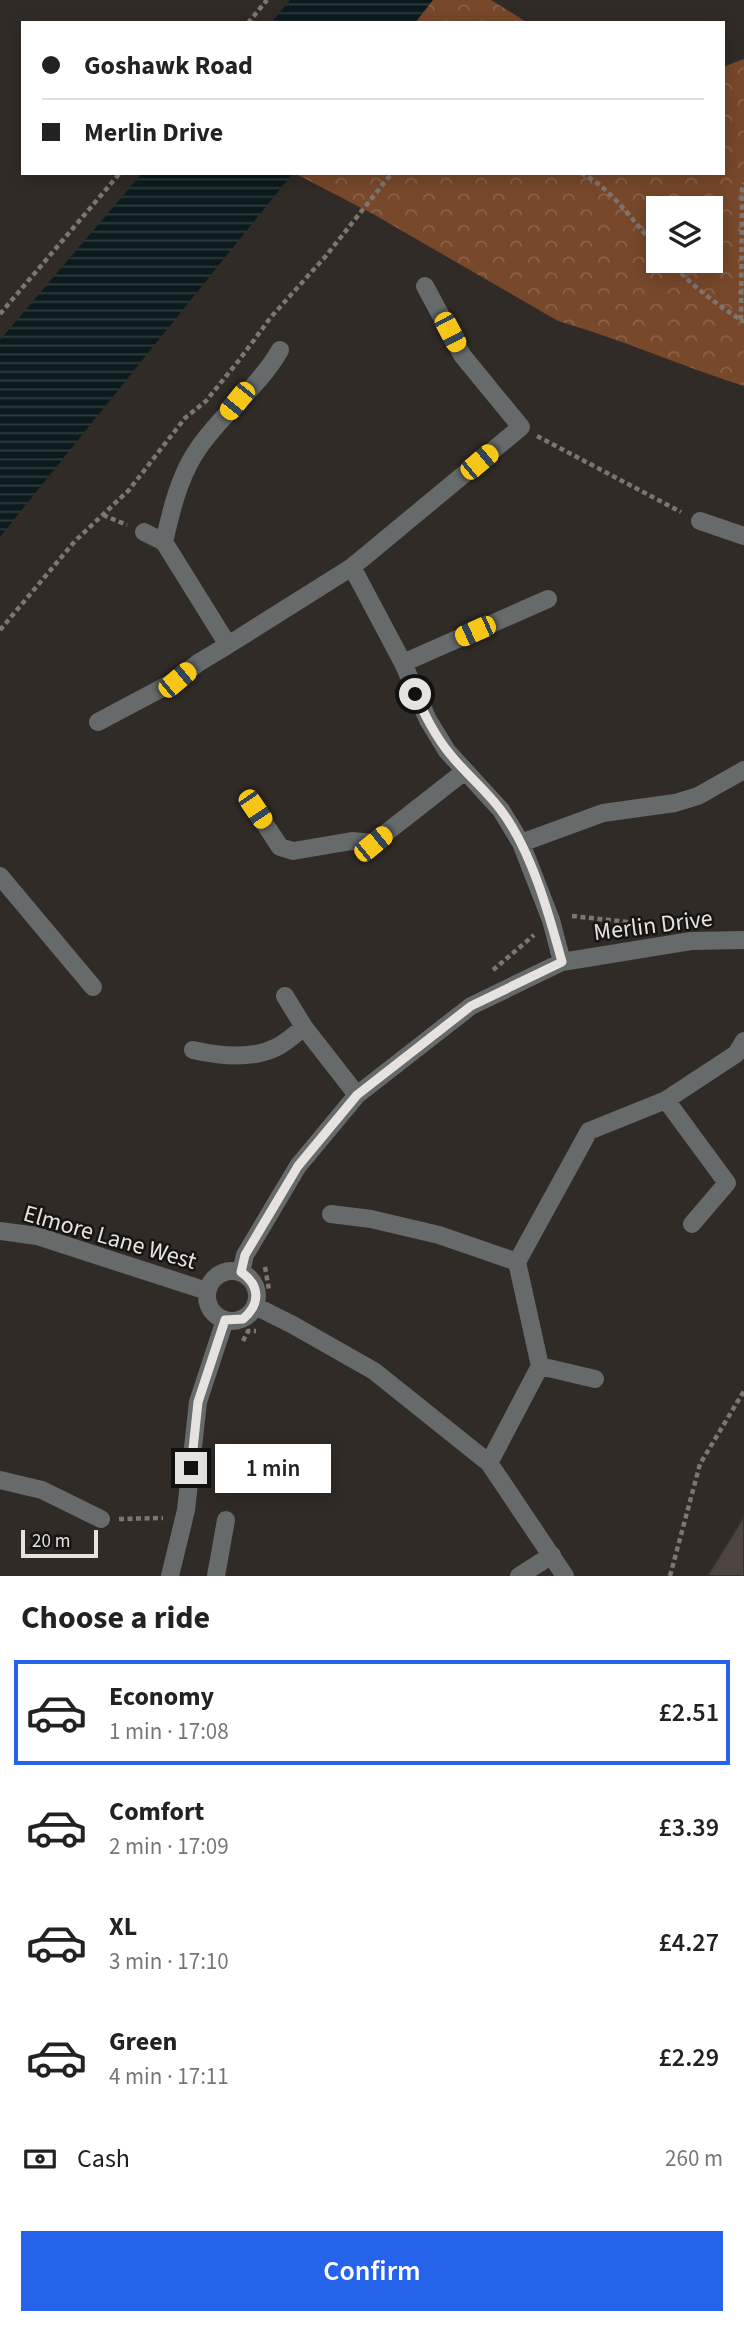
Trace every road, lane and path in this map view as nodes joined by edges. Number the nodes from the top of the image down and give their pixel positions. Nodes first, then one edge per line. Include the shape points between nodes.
1 (267, 0) edge
2 (250, 21) edge
3 (118, 175) edge
4 (392, 175) edge
5 (585, 175) edge
6 (744, 183) edge
7 (646, 235) edge
8 (682, 273) edge
9 (425, 286) dead end
10 (0, 314) edge
11 (742, 321) edge
12 (280, 350) dead end
13 (521, 427) junction
14 (700, 521) joint
15 (144, 532) dead end
16 (744, 536) edge
17 (164, 542) junction
18 (352, 567) junction
19 (548, 599) dead end
20 (0, 630) edge
21 (228, 645) junction
22 (403, 663) junction
23 (98, 722) dead end
24 (744, 770) edge
25 (465, 771) junction
26 (255, 809) dead end
27 (521, 844) junction
28 (0, 876) edge
29 (744, 940) edge
30 (562, 962) junction
31 (93, 987) dead end
32 (285, 996) dead end
33 (304, 1027) junction
34 (744, 1041) edge
35 (193, 1050) dead end
36 (357, 1095) junction
37 (666, 1100) junction
38 (736, 1184) edge
39 (331, 1214) dead end
40 (692, 1224) dead end
41 (0, 1231) edge
42 (517, 1262) junction
43 (265, 1264) dead end
44 (241, 1272) junction
45 (206, 1291) junction
46 (274, 1299) dead end
47 (255, 1306) junction
48 (225, 1320) junction
49 (261, 1331) dead end
50 (238, 1348) dead end
51 (540, 1366) junction
52 (595, 1379) dead end
53 (744, 1391) edge
54 (489, 1463) junction
55 (0, 1480) edge
56 (172, 1518) dead end
57 (101, 1519) joint
58 (226, 1520) dead end
59 (552, 1555) junction
60 (170, 1576) edge
61 (216, 1576) edge
62 (519, 1576) edge
63 (565, 1576) edge
64 (670, 1576) edge

1 - 2 path
3 - 10 path
4 - 20 path via 206,401 185,418 130,490 75,541
5 - 7 path
6 - 11 path
8 - 11 path
9 - 13 street via 462,355
12 - 17 street via 195,453 172,506
13 - 14 path
13 - 18 street
14 - 16 street
15 - 17 street
17 - 21 street
18 - 21 street
18 - 22 street
19 - 22 street
21 - 23 street via 177,680
22 - 25 street via 428,720
24 - 27 street via 698,796 603,813
25 - 26 street via 373,844 352,841 285,850
25 - 27 street via 501,810
27 - 30 street
28 - 31 street
29 - 30 street, Merlin Drive via 691,941
30 - 36 street, Merlin Drive via 471,1006
32 - 33 street
33 - 35 street via 277,1047 254,1054
33 - 36 street
34 - 37 street via 736,1054
36 - 44 street, Merlin Drive via 298,1166 245,1255
37 - 38 street
37 - 42 street via 589,1131
38 - 40 street
39 - 42 street via 439,1235
41 - 45 street, Elmore Lane West via 37,1236
42 - 51 street
43 - 46 path
44 - 45 street via 219,1274
44 - 47 street via 255,1286
45 - 48 street via 210,1309
47 - 48 street via 243,1319
47 - 54 street via 374,1371
48 - 60 street via 198,1402 186,1510
49 - 50 path via 248,1331
51 - 52 street
51 - 54 street
53 - 64 path via 701,1464
54 - 59 street
55 - 57 street via 43,1490
56 - 57 path
58 - 61 street
59 - 62 street
59 - 63 street

